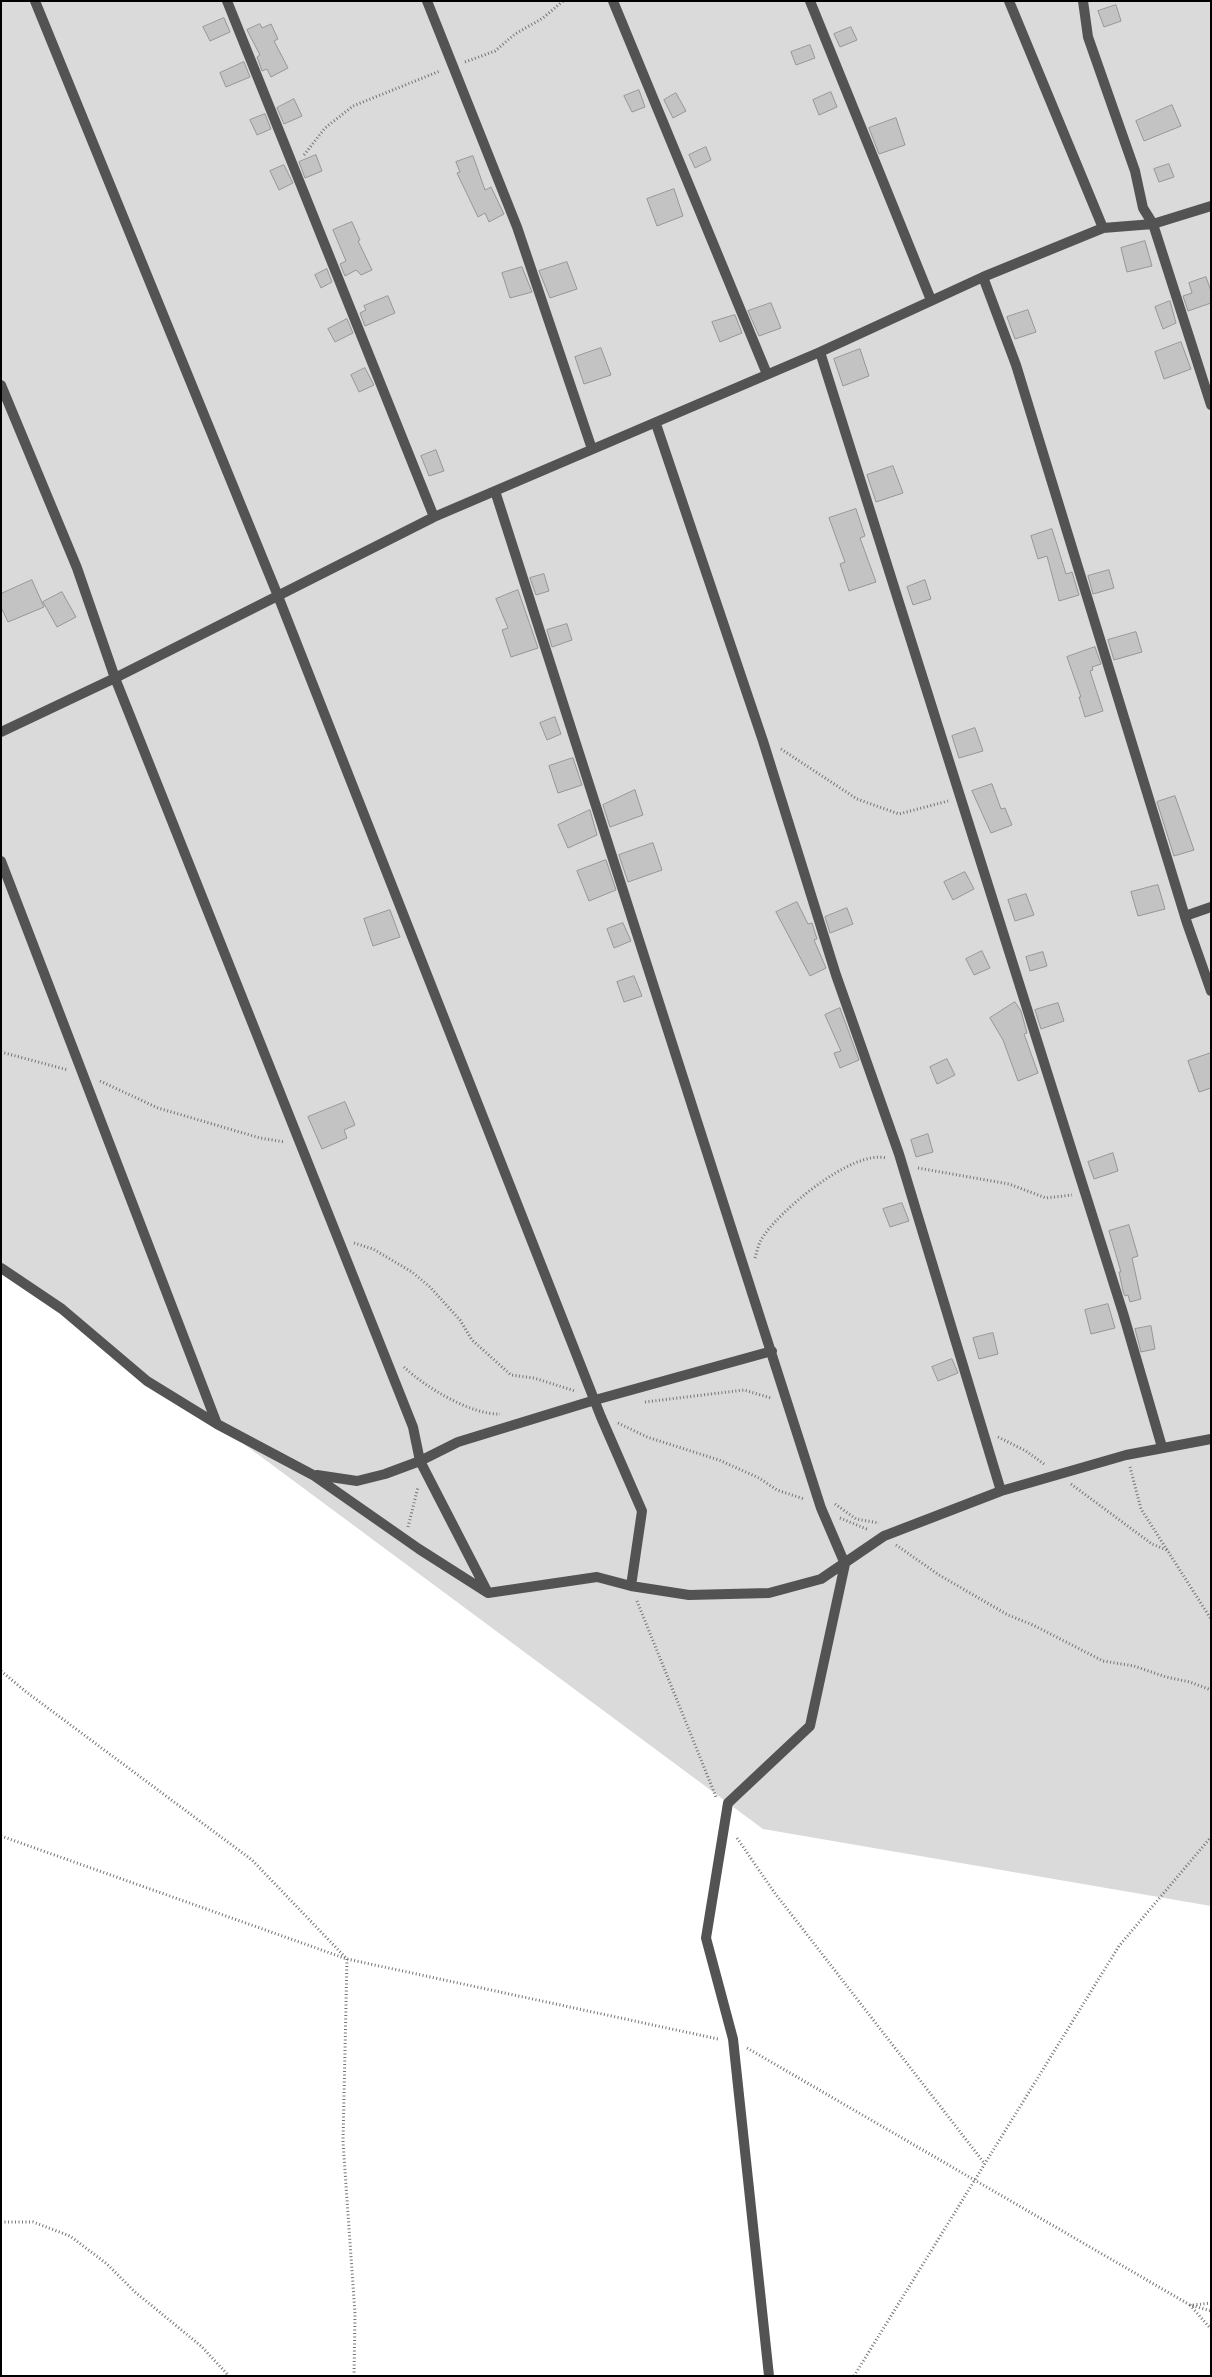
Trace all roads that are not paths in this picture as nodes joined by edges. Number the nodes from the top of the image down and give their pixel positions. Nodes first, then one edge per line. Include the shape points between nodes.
1 (35, 1) edge
2 (227, 1) edge
3 (427, 1) edge
4 (613, 1) edge
5 (810, 1) edge
6 (1009, 1) edge
7 (1083, 1) edge
8 (1211, 206) edge
9 (1153, 224) junction
10 (1103, 228) junction
11 (983, 277) junction
12 (931, 300) junction
13 (820, 352) junction
14 (766, 374) junction
15 (1, 385) edge
16 (1211, 405) edge
17 (656, 424) junction
18 (592, 449) junction
19 (495, 491) junction
20 (434, 517) junction
21 (278, 596) junction
22 (115, 678) junction
23 (1, 732) edge
24 (1, 861) edge
25 (1211, 907) edge
26 (1185, 916) junction
27 (1211, 991) edge
28 (1, 1268) edge
29 (772, 1351) junction
30 (595, 1400) junction
31 (217, 1424) junction
32 (1211, 1439) edge
33 (1162, 1447) junction
34 (420, 1462) junction
35 (313, 1474) junction
36 (1001, 1491) junction
37 (845, 1564) junction
38 (631, 1586) junction
39 (488, 1594) junction
40 (769, 2376) edge

1 - 21 street
2 - 20 street
3 - 18 street via 516,227
4 - 14 street
5 - 12 street
6 - 10 street
7 - 9 street via 1088,37 1135,171 1143,208
8 - 9 street
9 - 10 street
9 - 16 street
10 - 11 street
11 - 12 street
11 - 26 street via 1016,365
12 - 13 street
13 - 14 street
13 - 33 street
14 - 17 street
15 - 22 street via 77,568
17 - 18 street
17 - 36 street via 763,741 836,975 901,1162
18 - 19 street
19 - 20 street
19 - 29 street
20 - 21 street
21 - 22 street
21 - 30 street
22 - 23 street
22 - 34 street via 413,1427
24 - 31 street
25 - 26 street
26 - 27 street
28 - 31 street via 62,1309 147,1382
29 - 30 street
29 - 37 street via 821,1508
30 - 34 street via 458,1442
30 - 38 street via 642,1511
31 - 35 street
32 - 33 street
33 - 36 street via 1126,1454
34 - 35 street via 357,1480
34 - 39 street
35 - 39 street
36 - 37 street via 884,1536
37 - 38 street via 821,1579 769,1593 689,1595
37 - 40 street via 810,1726 728,1803 706,1938 733,2039
38 - 39 street via 597,1577

